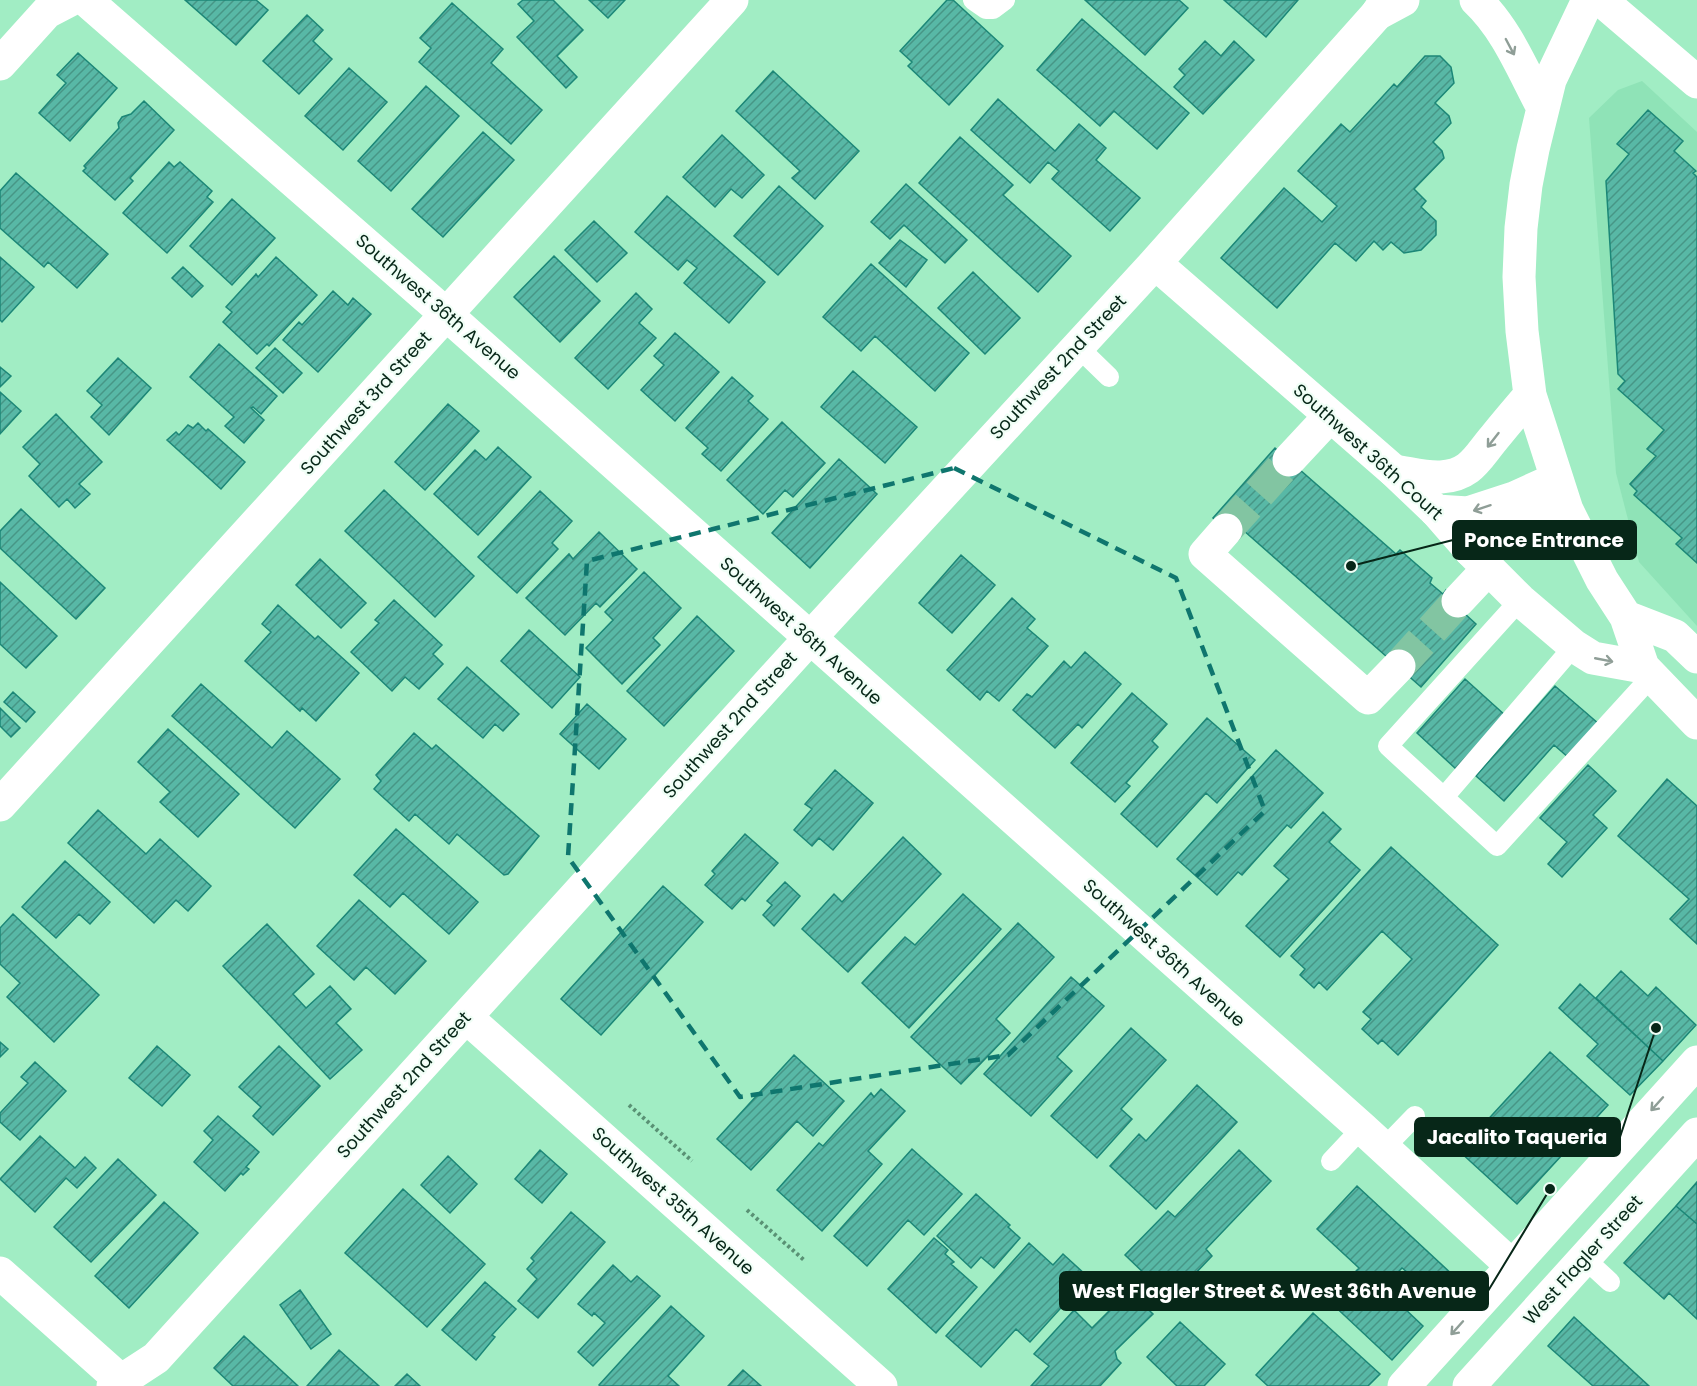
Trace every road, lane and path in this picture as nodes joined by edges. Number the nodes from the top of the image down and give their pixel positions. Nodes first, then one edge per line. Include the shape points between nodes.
1 (70, 0) edge
2 (86, 0) edge
3 (732, 0) edge
4 (973, 0) edge
5 (1005, 0) edge
6 (1476, 0) edge
7 (1588, 0) edge
8 (1601, 0) edge
9 (1382, 3) edge
10 (0, 64) edge
11 (1697, 82) edge
12 (1543, 108) junction
13 (1155, 263) junction
14 (447, 315) junction
15 (1077, 346) junction
16 (1109, 377) dead end
17 (1530, 395) junction
18 (1330, 416) junction
19 (1288, 460) tunnel mouth
20 (1394, 471) junction
21 (1556, 479) junction
22 (1567, 510) junction
23 (1436, 511) junction
24 (1226, 530) tunnel mouth
25 (1479, 559) junction
26 (1520, 600) junction
27 (1458, 601) tunnel mouth
28 (1626, 617) junction
29 (810, 638) junction
30 (1574, 646) junction
31 (1697, 657) edge
32 (1398, 666) tunnel mouth
33 (1648, 672) junction
34 (1697, 723) edge
35 (1444, 797) junction
36 (0, 805) edge
37 (466, 1017) junction
38 (1697, 1062) edge
39 (629, 1105) dead end
40 (1415, 1116) dead end
41 (1697, 1134) edge
42 (1373, 1138) junction
43 (692, 1161) dead end
44 (1331, 1161) dead end
45 (747, 1209) dead end
46 (1584, 1258) junction
47 (804, 1260) dead end
48 (1512, 1266) junction
49 (0, 1273) edge
50 (1610, 1282) dead end
51 (120, 1384) edge
52 (881, 1386) edge
53 (1404, 1386) edge
54 (1469, 1386) edge

1 - 10 street via 47,12
2 - 14 street, Southwest 36th Avenue
3 - 14 street, Southwest 3rd Street
4 - 5 lane via 986,9
6 -> 12 street via 1500,29
7 - 12 street via 1550,81
8 - 11 street
9 - 13 street, Southwest 2nd Street
12 - 17 street via 1526,185 1521,248 1522,331
13 - 15 street, Southwest 2nd Street
13 - 18 street, Southwest 36th Court
14 - 29 street, Southwest 36th Avenue
14 - 36 street, Southwest 3rd Street
15 - 16 lane
15 - 29 street, Southwest 2nd Street
17 -> 20 street via 1480,459 1466,470 1438,478
17 - 21 street
18 - 19 street
18 - 20 street, Southwest 36th Court
20 - 23 street, Southwest 36th Court
21 - 22 street
21 -> 23 street via 1468,513
22 - 25 street
22 - 28 street via 1592,562
23 - 25 street, Southwest 36th Court
24 - 32 street via 1205,554 1368,698
25 - 26 street, Southwest 36th Court
25 - 27 street
26 - 30 street, Southwest 36th Court
26 - 35 lane via 1388,746
28 - 31 street via 1675,636
28 - 33 street
29 - 37 street, Southwest 2nd Street
29 - 42 street, Southwest 36th Avenue
30 -> 33 street, Southwest 36th Court via 1593,658
30 - 35 lane
33 - 34 street
33 - 35 lane via 1497,846
37 - 51 street, Southwest 2nd Street via 156,1358
37 - 52 street, Southwest 35th Avenue
38 -> 48 street
39 - 43 path
40 - 42 lane
41 - 46 street, West Flagler Street
42 - 44 lane
42 - 48 street, Southwest 36th Avenue
45 - 47 path
46 - 50 lane
46 - 54 street, West Flagler Street
48 -> 53 street
49 - 51 street

